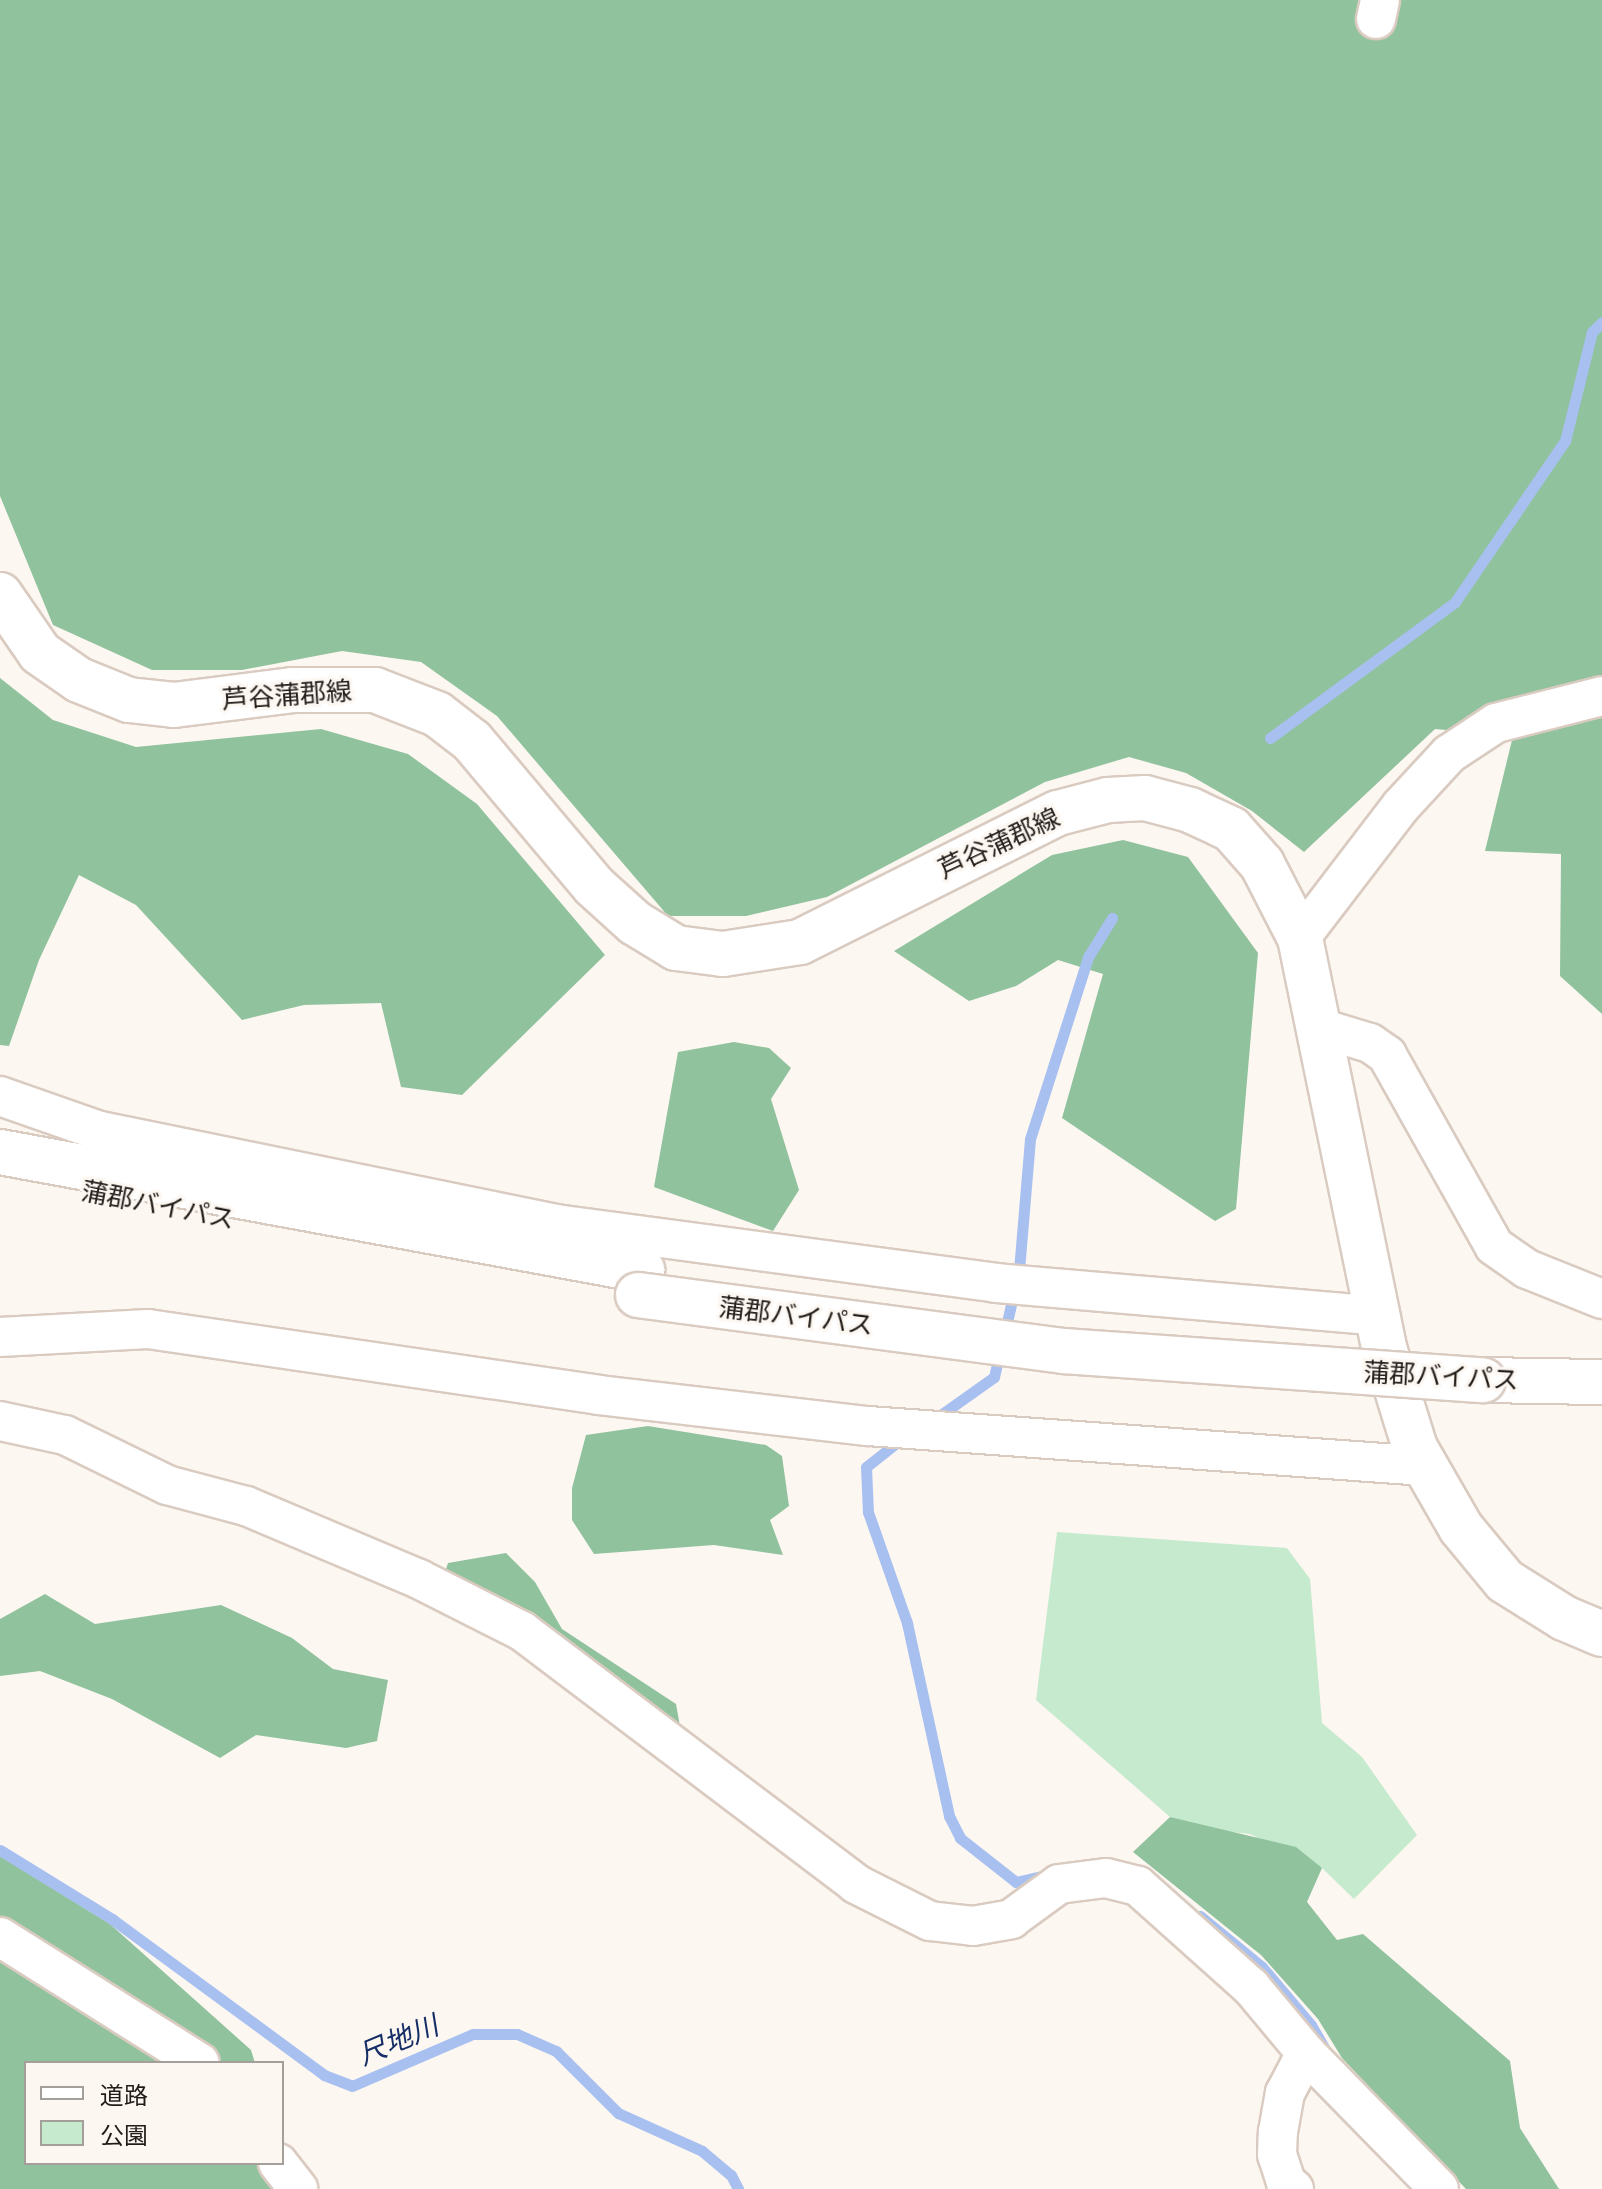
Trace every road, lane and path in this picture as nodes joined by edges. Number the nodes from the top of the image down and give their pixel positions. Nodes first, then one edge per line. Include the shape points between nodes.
1 (0, 595) edge
2 (1602, 696) edge
3 (1300, 938) junction
4 (1320, 1028) junction
5 (0, 1096) edge
6 (0, 1152) edge
7 (0, 1174) edge
8 (640, 1283) junction
9 (1602, 1299) edge
10 (1378, 1316) junction
11 (0, 1337) edge
12 (1602, 1358) edge
13 (1484, 1368) junction
14 (1602, 1382) edge
15 (0, 1421) edge
16 (1425, 1466) junction
17 (1602, 1634) edge
18 (0, 1937) edge
19 (197, 2061) edge
20 (1315, 2064) junction
21 (280, 2165) edge
22 (298, 2189) edge
23 (1294, 2189) edge
24 (1439, 2189) edge

1 - 3 main road, 芦谷蒲郡線 via 40,653 79,680 129,700 174,705 292,690 375,690 437,714 472,741 594,886 635,923 676,948 723,954 800,942 1058,813 1108,800 1145,798 1231,829 1262,864
2 - 3 street via 1496,723 1449,754 1401,806
3 - 4 main road, 芦谷蒲郡線
4 - 9 street via 1370,1043 1387,1055 1494,1246 1527,1269
4 - 10 main road, 芦谷蒲郡線
5 - 10 street via 100,1131 556,1224 996,1283
6 - 8 main road, 蒲郡バイパス
7 - 8 main road, 蒲郡バイパス
8 - 13 main road, 蒲郡バイパス, bridge via 1064,1351
10 - 16 main road, 芦谷蒲郡線
11 - 16 street via 148,1329 599,1395 868,1426
12 - 13 main road, 蒲郡バイパス
13 - 14 main road, 蒲郡バイパス
15 - 20 street via 65,1435 167,1485 246,1506 419,1579 522,1631 856,1884 930,1921 973,1926 1011,1919 1059,1884 1106,1878 1138,1886 1251,1987
16 - 17 main road, 芦谷蒲郡線 via 1461,1528 1505,1581 1564,1618
18 - 19 street
20 - 23 street via 1285,2093 1278,2132 1277,2155 1286,2182
20 - 24 street
21 - 22 street

